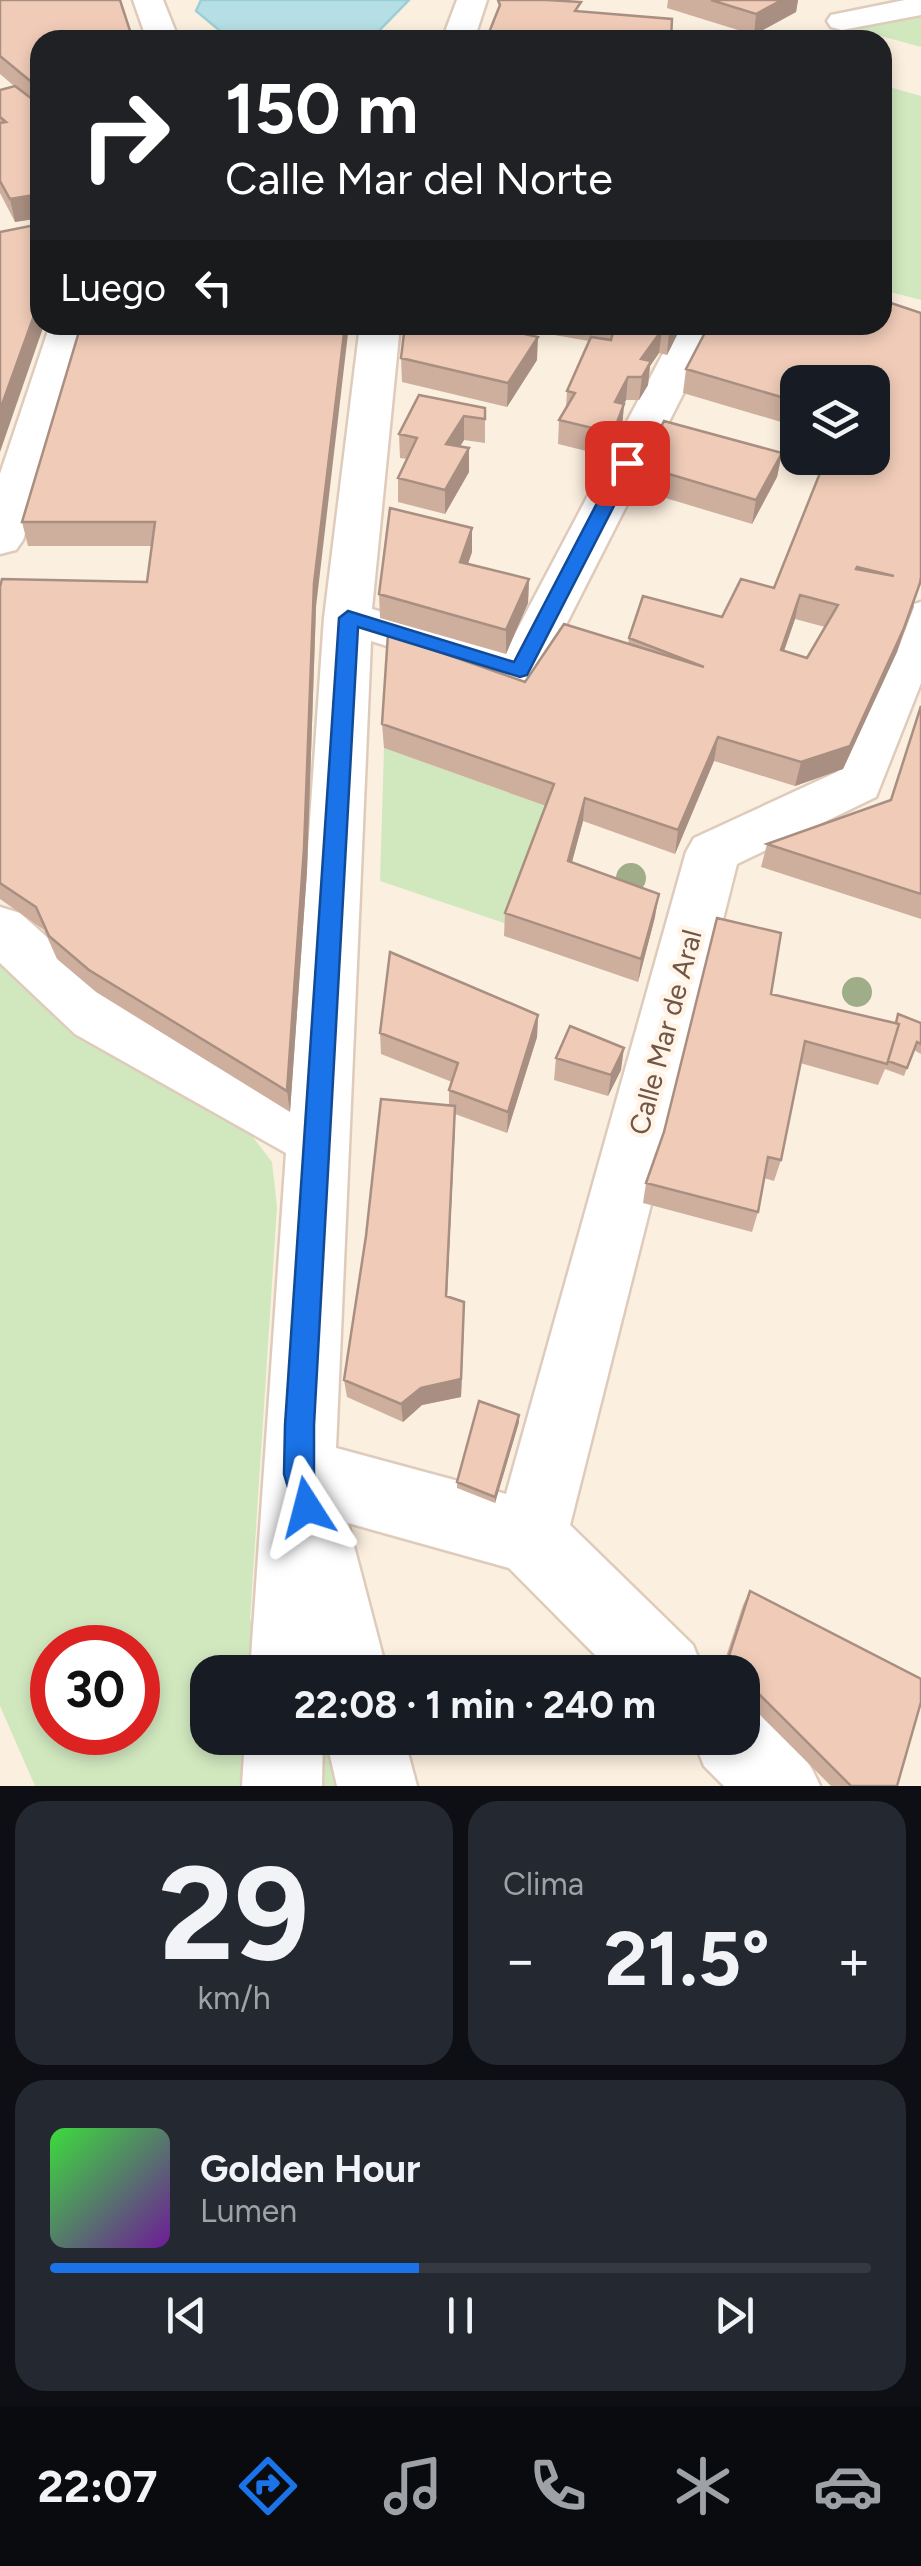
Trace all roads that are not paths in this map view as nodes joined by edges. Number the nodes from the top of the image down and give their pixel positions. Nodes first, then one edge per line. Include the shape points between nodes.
1 (148, 0) edge
2 (472, 0) edge
3 (921, 6) edge
4 (842, 21) dead end
5 (159, 30) edge
6 (462, 30) edge
7 (67, 335) edge
8 (379, 335) edge
9 (693, 335) edge
10 (0, 540) edge
11 (348, 618) junction
12 (921, 618) edge
13 (0, 929) edge
14 (317, 1140) junction
15 (299, 1474) junction
16 (530, 1537) junction
17 (289, 1655) edge
18 (345, 1655) edge
19 (649, 1655) edge
20 (283, 1755) edge
21 (370, 1755) edge
22 (749, 1755) edge
23 (282, 1786) edge
24 (378, 1786) edge
25 (780, 1786) edge

1 - 5 street
2 - 6 street
3 - 4 street
7 - 10 street
8 - 11 street
9 - 11 street via 520,670
11 - 14 street
12 - 16 street, Calle Mar de Aral via 858,784 714,852
13 - 14 street via 96,1017
14 - 15 street
15 - 16 street
15 - 17 street
15 - 18 street
16 - 19 street
20 - 23 street
21 - 24 street
22 - 25 street

